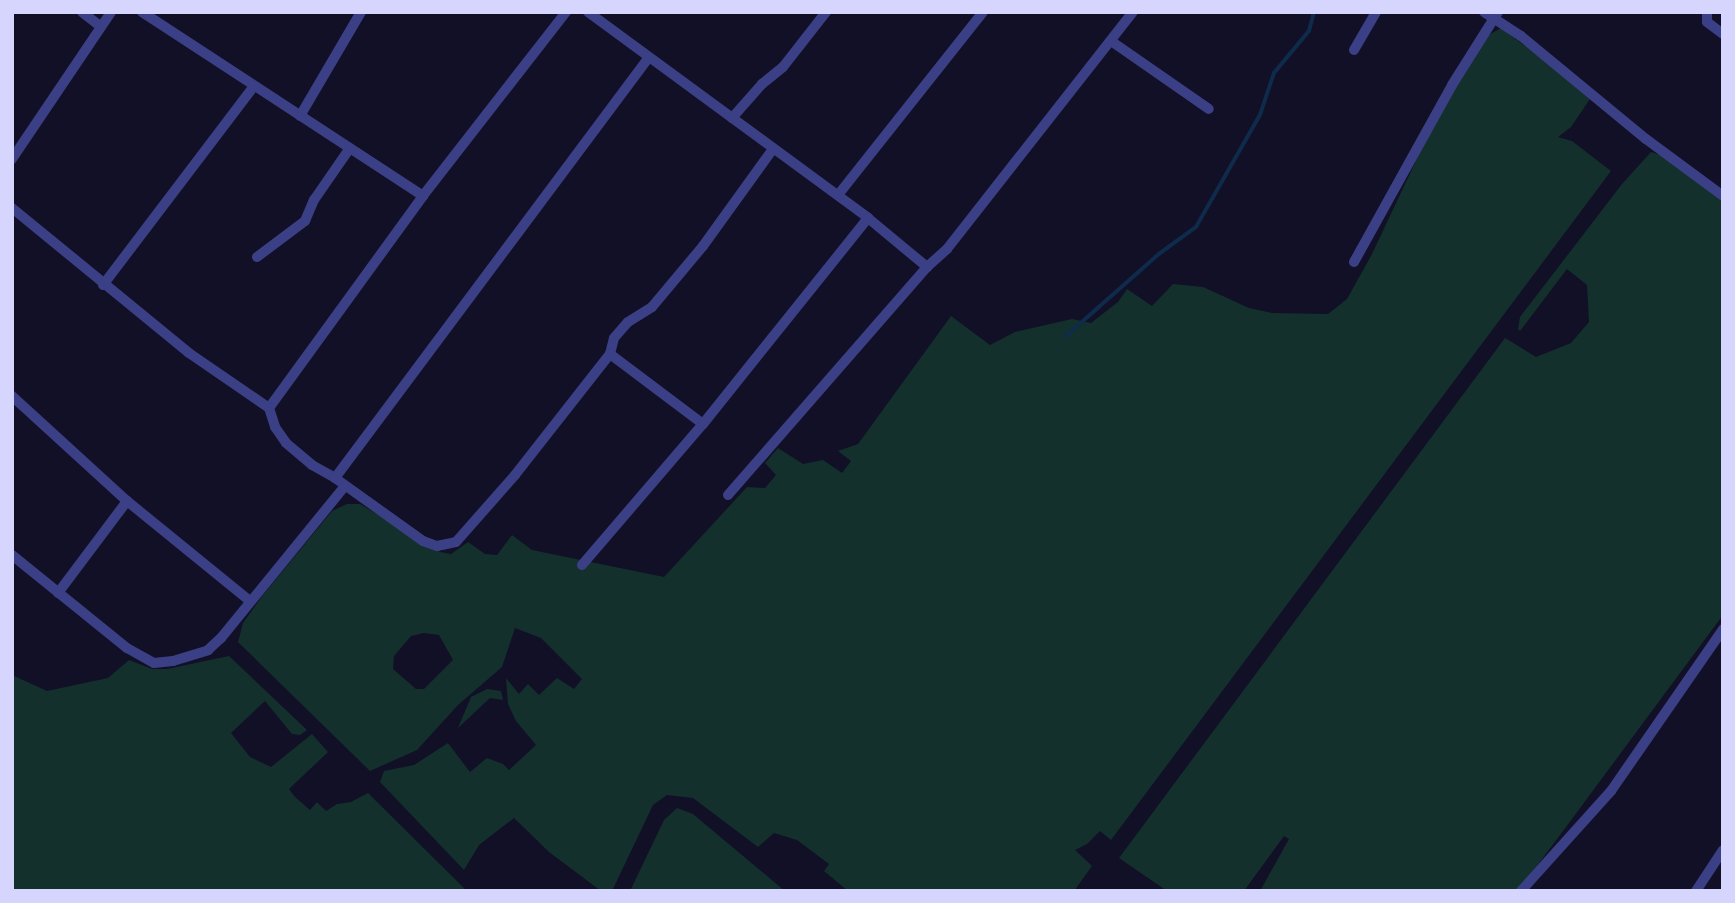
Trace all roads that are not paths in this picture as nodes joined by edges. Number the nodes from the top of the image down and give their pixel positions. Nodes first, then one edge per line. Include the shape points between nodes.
1 (82, 12) edge
2 (111, 12) edge
3 (142, 12) edge
4 (361, 12) edge
5 (566, 12) edge
6 (588, 12) edge
7 (827, 12) edge
8 (983, 12) edge
9 (1133, 12) edge
10 (1376, 12) edge
11 (1484, 12) edge
12 (1707, 12) edge
13 (1496, 15) edge
14 (101, 27) junction
15 (1723, 34) edge
16 (1111, 41) junction
17 (1354, 50) dead end
18 (649, 57) junction
19 (254, 86) junction
20 (1209, 109) dead end
21 (300, 116) junction
22 (732, 118) junction
23 (350, 148) junction
24 (773, 149) junction
25 (12, 159) edge
26 (838, 195) junction
27 (423, 196) junction
28 (1723, 196) edge
29 (12, 208) edge
30 (868, 218) junction
31 (257, 257) dead end
32 (1354, 262) dead end
33 (927, 267) junction
34 (103, 285) junction
35 (610, 354) junction
36 (12, 397) edge
37 (269, 408) junction
38 (703, 424) junction
39 (335, 478) junction
40 (344, 487) junction
41 (728, 495) dead end
42 (127, 501) junction
43 (12, 555) edge
44 (582, 565) dead end
45 (58, 593) junction
46 (248, 600) junction
47 (1723, 629) edge
48 (1723, 850) edge
49 (1521, 891) edge
50 (1696, 891) edge

1 - 14 street
2 - 14 street
3 - 19 street
4 - 21 street
5 - 27 street
6 - 18 street
7 - 22 street via 783,67
8 - 26 street
9 - 16 street
10 - 17 street
11 - 13 street
12 - 15 street via 1707,22
13 - 28 street
13 - 32 street
14 - 25 street
16 - 20 street
16 - 33 street via 947,249
18 - 22 street
18 - 39 street
19 - 21 street
19 - 34 street
21 - 23 street
22 - 24 street
23 - 27 street
23 - 31 street via 304,221
24 - 26 street
24 - 35 street via 652,307 628,322 614,338
26 - 30 street
27 - 37 street
29 - 34 street
30 - 33 street
30 - 38 street
33 - 41 street
34 - 37 street
35 - 38 street
35 - 40 street via 456,542 437,546 423,541
36 - 42 street
37 - 39 street via 286,443
38 - 44 street
39 - 40 street
40 - 46 street
42 - 45 street
42 - 46 street
43 - 45 street
45 - 46 street via 127,648 154,663 208,650
47 - 49 street via 1611,791
48 - 50 street

